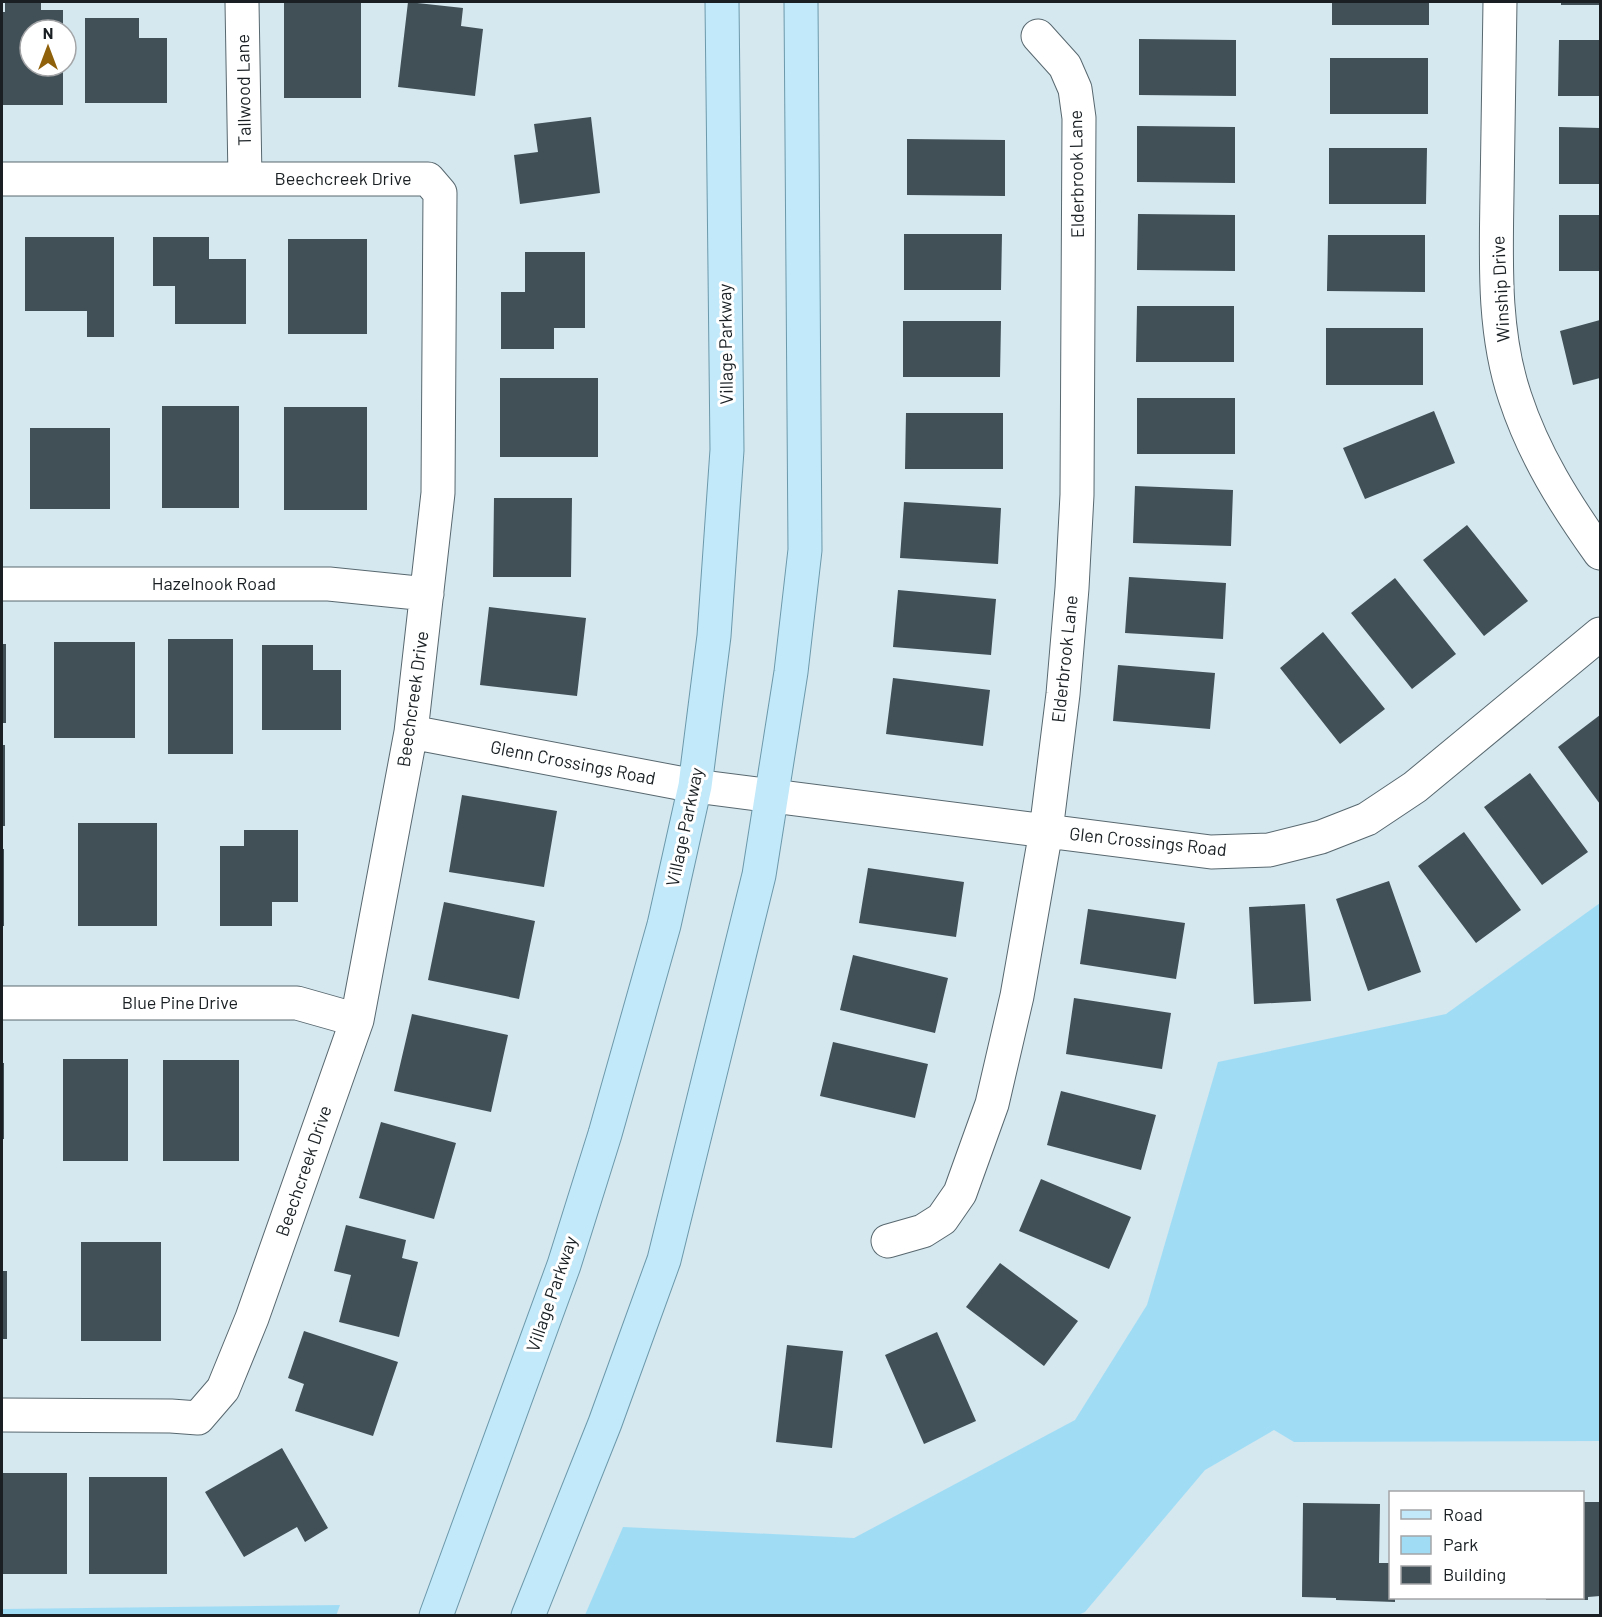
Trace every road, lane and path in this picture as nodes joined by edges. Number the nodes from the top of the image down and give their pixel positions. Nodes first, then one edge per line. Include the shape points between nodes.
1 (243, 2) edge
2 (723, 2) edge
3 (801, 2) edge
4 (1500, 2) edge
5 (1038, 36) dead end
6 (2, 179) edge
7 (245, 179) junction
8 (1600, 552) edge
9 (2, 584) edge
10 (427, 594) junction
11 (1600, 634) edge
12 (411, 732) junction
13 (695, 786) junction
14 (772, 796) junction
15 (1046, 831) junction
16 (2, 1003) edge
17 (357, 1020) junction
18 (888, 1241) dead end
19 (2, 1415) edge
20 (436, 1616) edge
21 (528, 1616) edge

1 - 7 street, Tallwood Lane
2 - 13 main road, Village Parkway via 727,450 714,636
3 - 14 main road via 805,550
4 - 8 street, Winship Drive via 1496,275 1500,333 1514,396 1539,458
5 - 15 street, Elderbrook Lane via 1065,66 1075,89 1079,118 1076,518 1063,694
6 - 7 street, Beechcreek Drive
7 - 10 street, Beechcreek Drive via 428,179 441,193 438,494
9 - 10 street, Hazelnook Road via 329,584
10 - 12 street, Beechcreek Drive
11 - 15 street, Glen Crossings Road via 1415,787 1367,819 1321,837 1269,850 1211,852
12 - 13 street, Glenn Crossings Road
12 - 17 street, Beechcreek Drive
13 - 14 street, Glenn Crossings Road
13 - 20 main road, Village Parkway via 663,925 564,1265
14 - 15 street, Glen Crossings Road
14 - 21 main road via 759,875 663,1260
15 - 18 street, Elderbrook Lane via 1017,996 992,1104 960,1194 942,1219 922,1231
16 - 17 street, Blue Pine Drive via 297,1003
17 - 19 street, Beechcreek Drive via 252,1318 223,1389 198,1419

